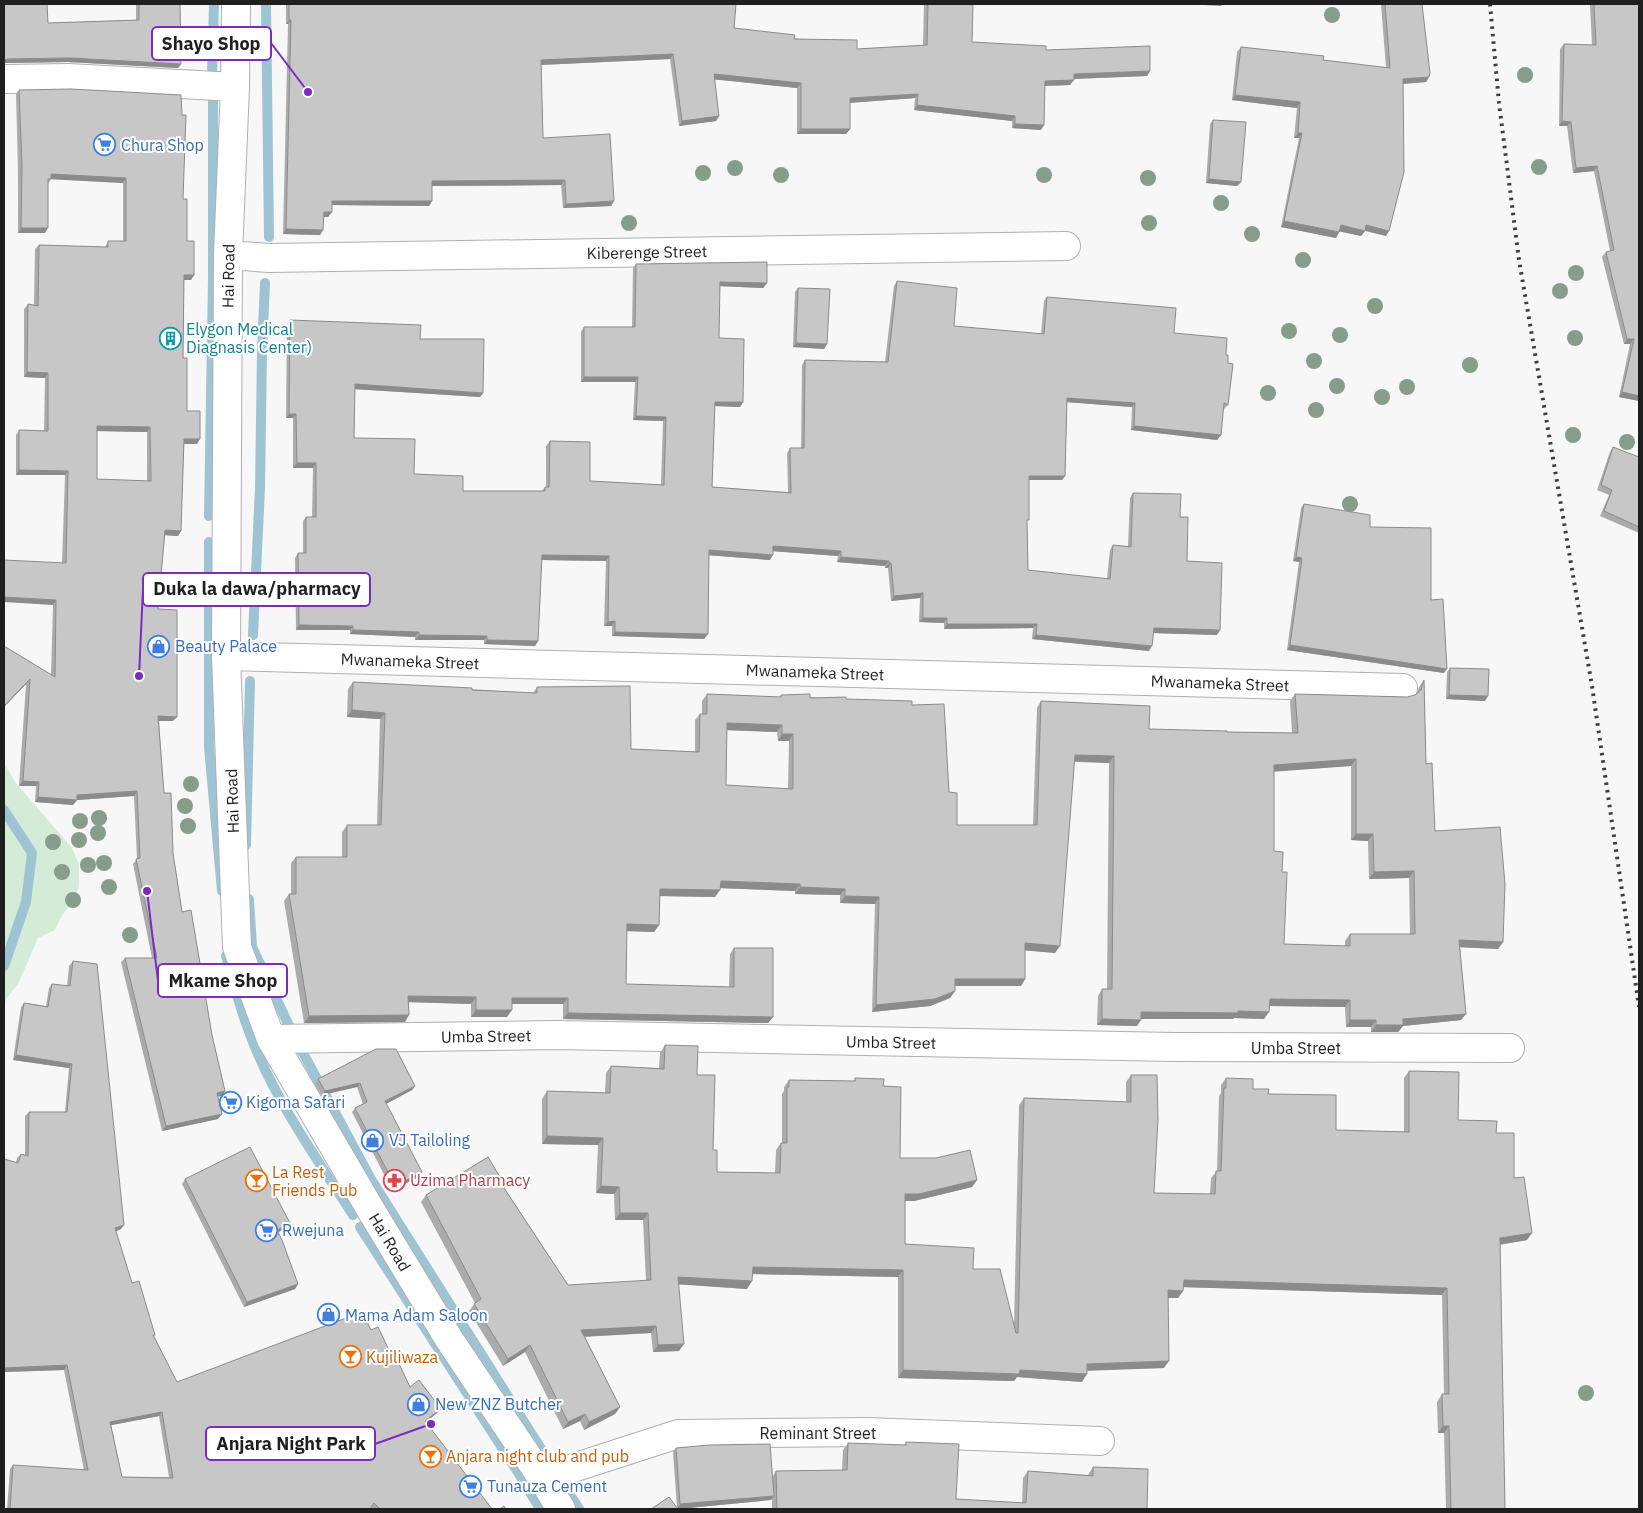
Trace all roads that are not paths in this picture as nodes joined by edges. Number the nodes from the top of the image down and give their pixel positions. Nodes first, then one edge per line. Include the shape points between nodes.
1 (236, 4) edge
2 (4, 78) edge
3 (235, 87) junction
4 (1066, 246) dead end
5 (228, 255) junction
6 (226, 656) junction
7 (1404, 688) dead end
8 (271, 1039) junction
9 (1510, 1048) dead end
10 (1100, 1441) dead end
11 (542, 1478) junction
12 (561, 1509) edge

1 - 3 street, Hai Road
2 - 3 street
3 - 5 street, Hai Road
4 - 5 street, Kiberenge Street via 269,258
5 - 6 street, Hai Road
6 - 7 street, Mwanameka Street
6 - 8 street, Hai Road via 237,947
8 - 9 street, Umba Street via 557,1035 1174,1047
8 - 11 street, Hai Road via 449,1339
10 - 11 street, Reminant Street via 868,1432 678,1434
11 - 12 street, Hai Road

